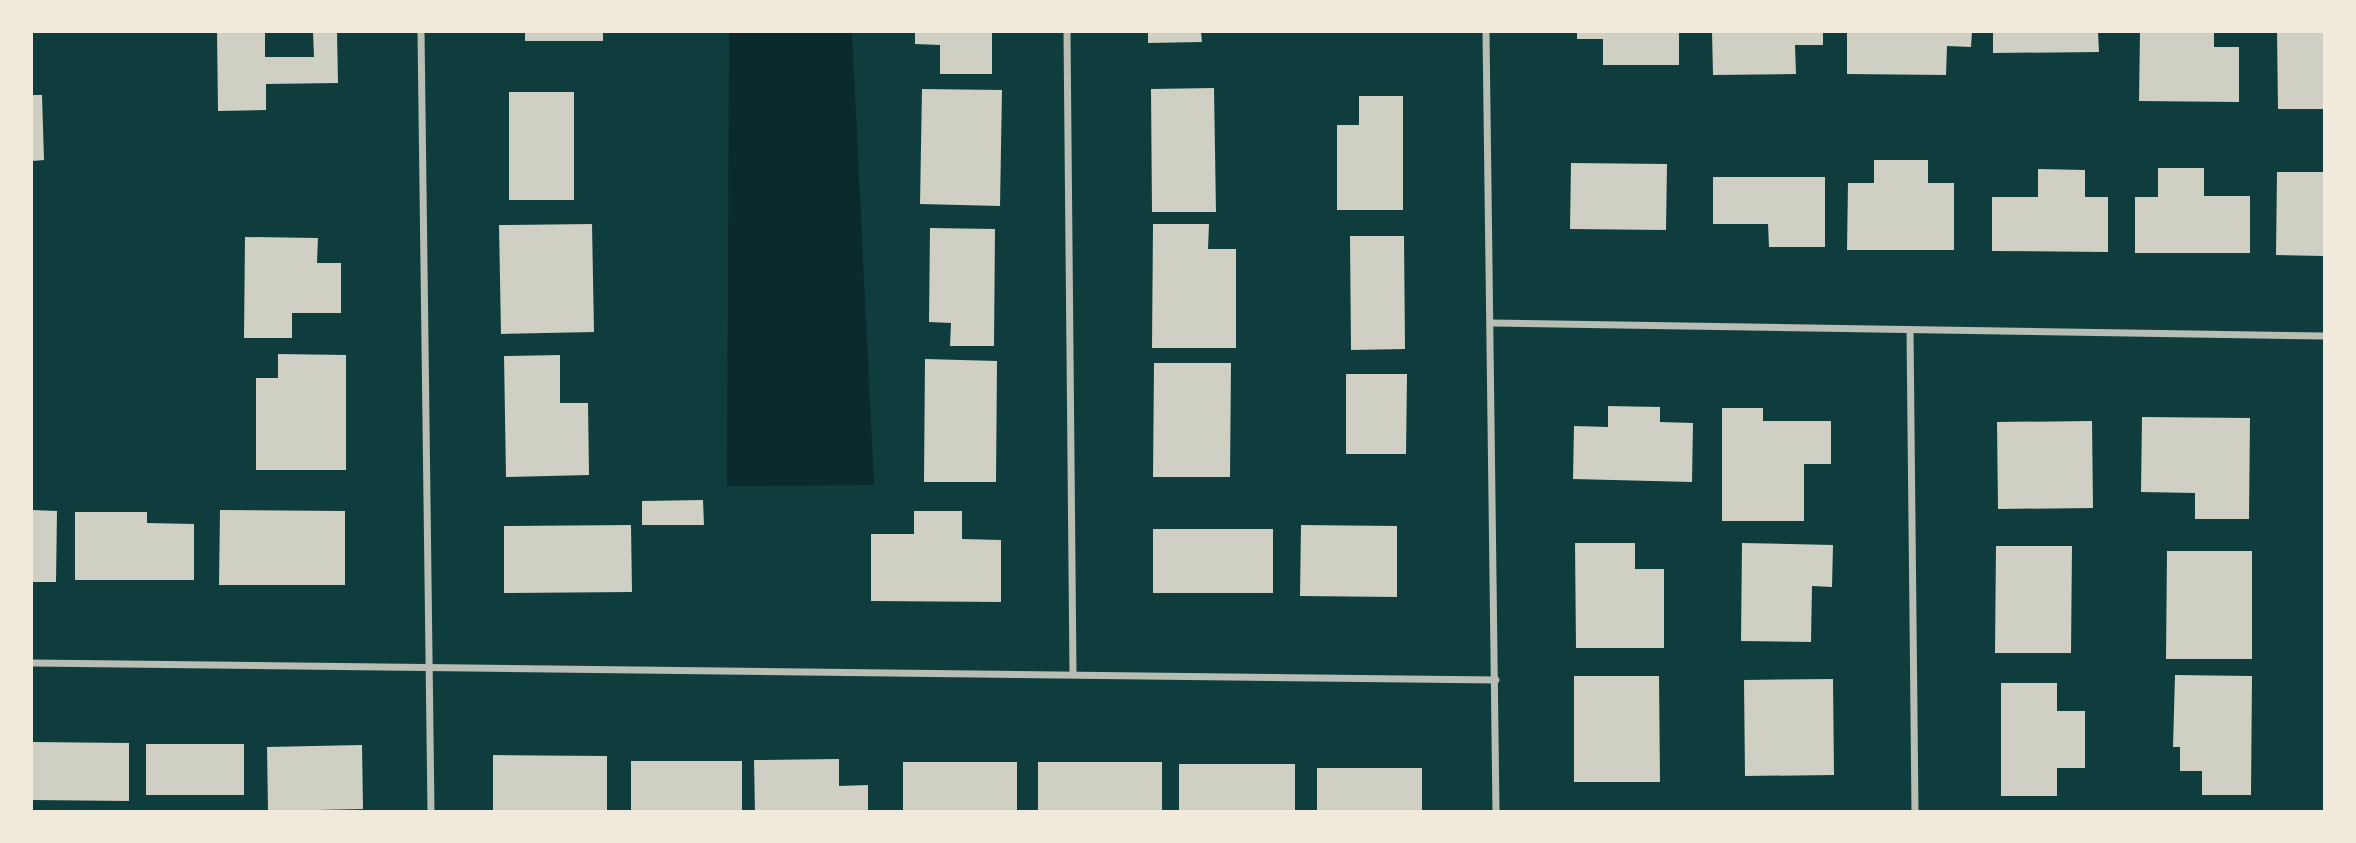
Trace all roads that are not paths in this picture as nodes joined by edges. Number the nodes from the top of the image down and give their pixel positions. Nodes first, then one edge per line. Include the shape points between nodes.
1 (421, 32) edge
2 (1068, 32) edge
3 (1486, 32) edge
4 (1490, 323) junction
5 (1910, 330) junction
6 (2325, 336) edge
7 (32, 663) edge
8 (429, 668) junction
9 (1073, 674) junction
10 (1496, 680) junction
11 (431, 811) edge
12 (1496, 811) edge
13 (1916, 811) edge

1 - 8 street
2 - 9 street
3 - 4 street
4 - 5 street
4 - 10 street
5 - 6 street
5 - 13 street
7 - 8 street
8 - 9 street
8 - 11 street
9 - 10 street
10 - 12 street

